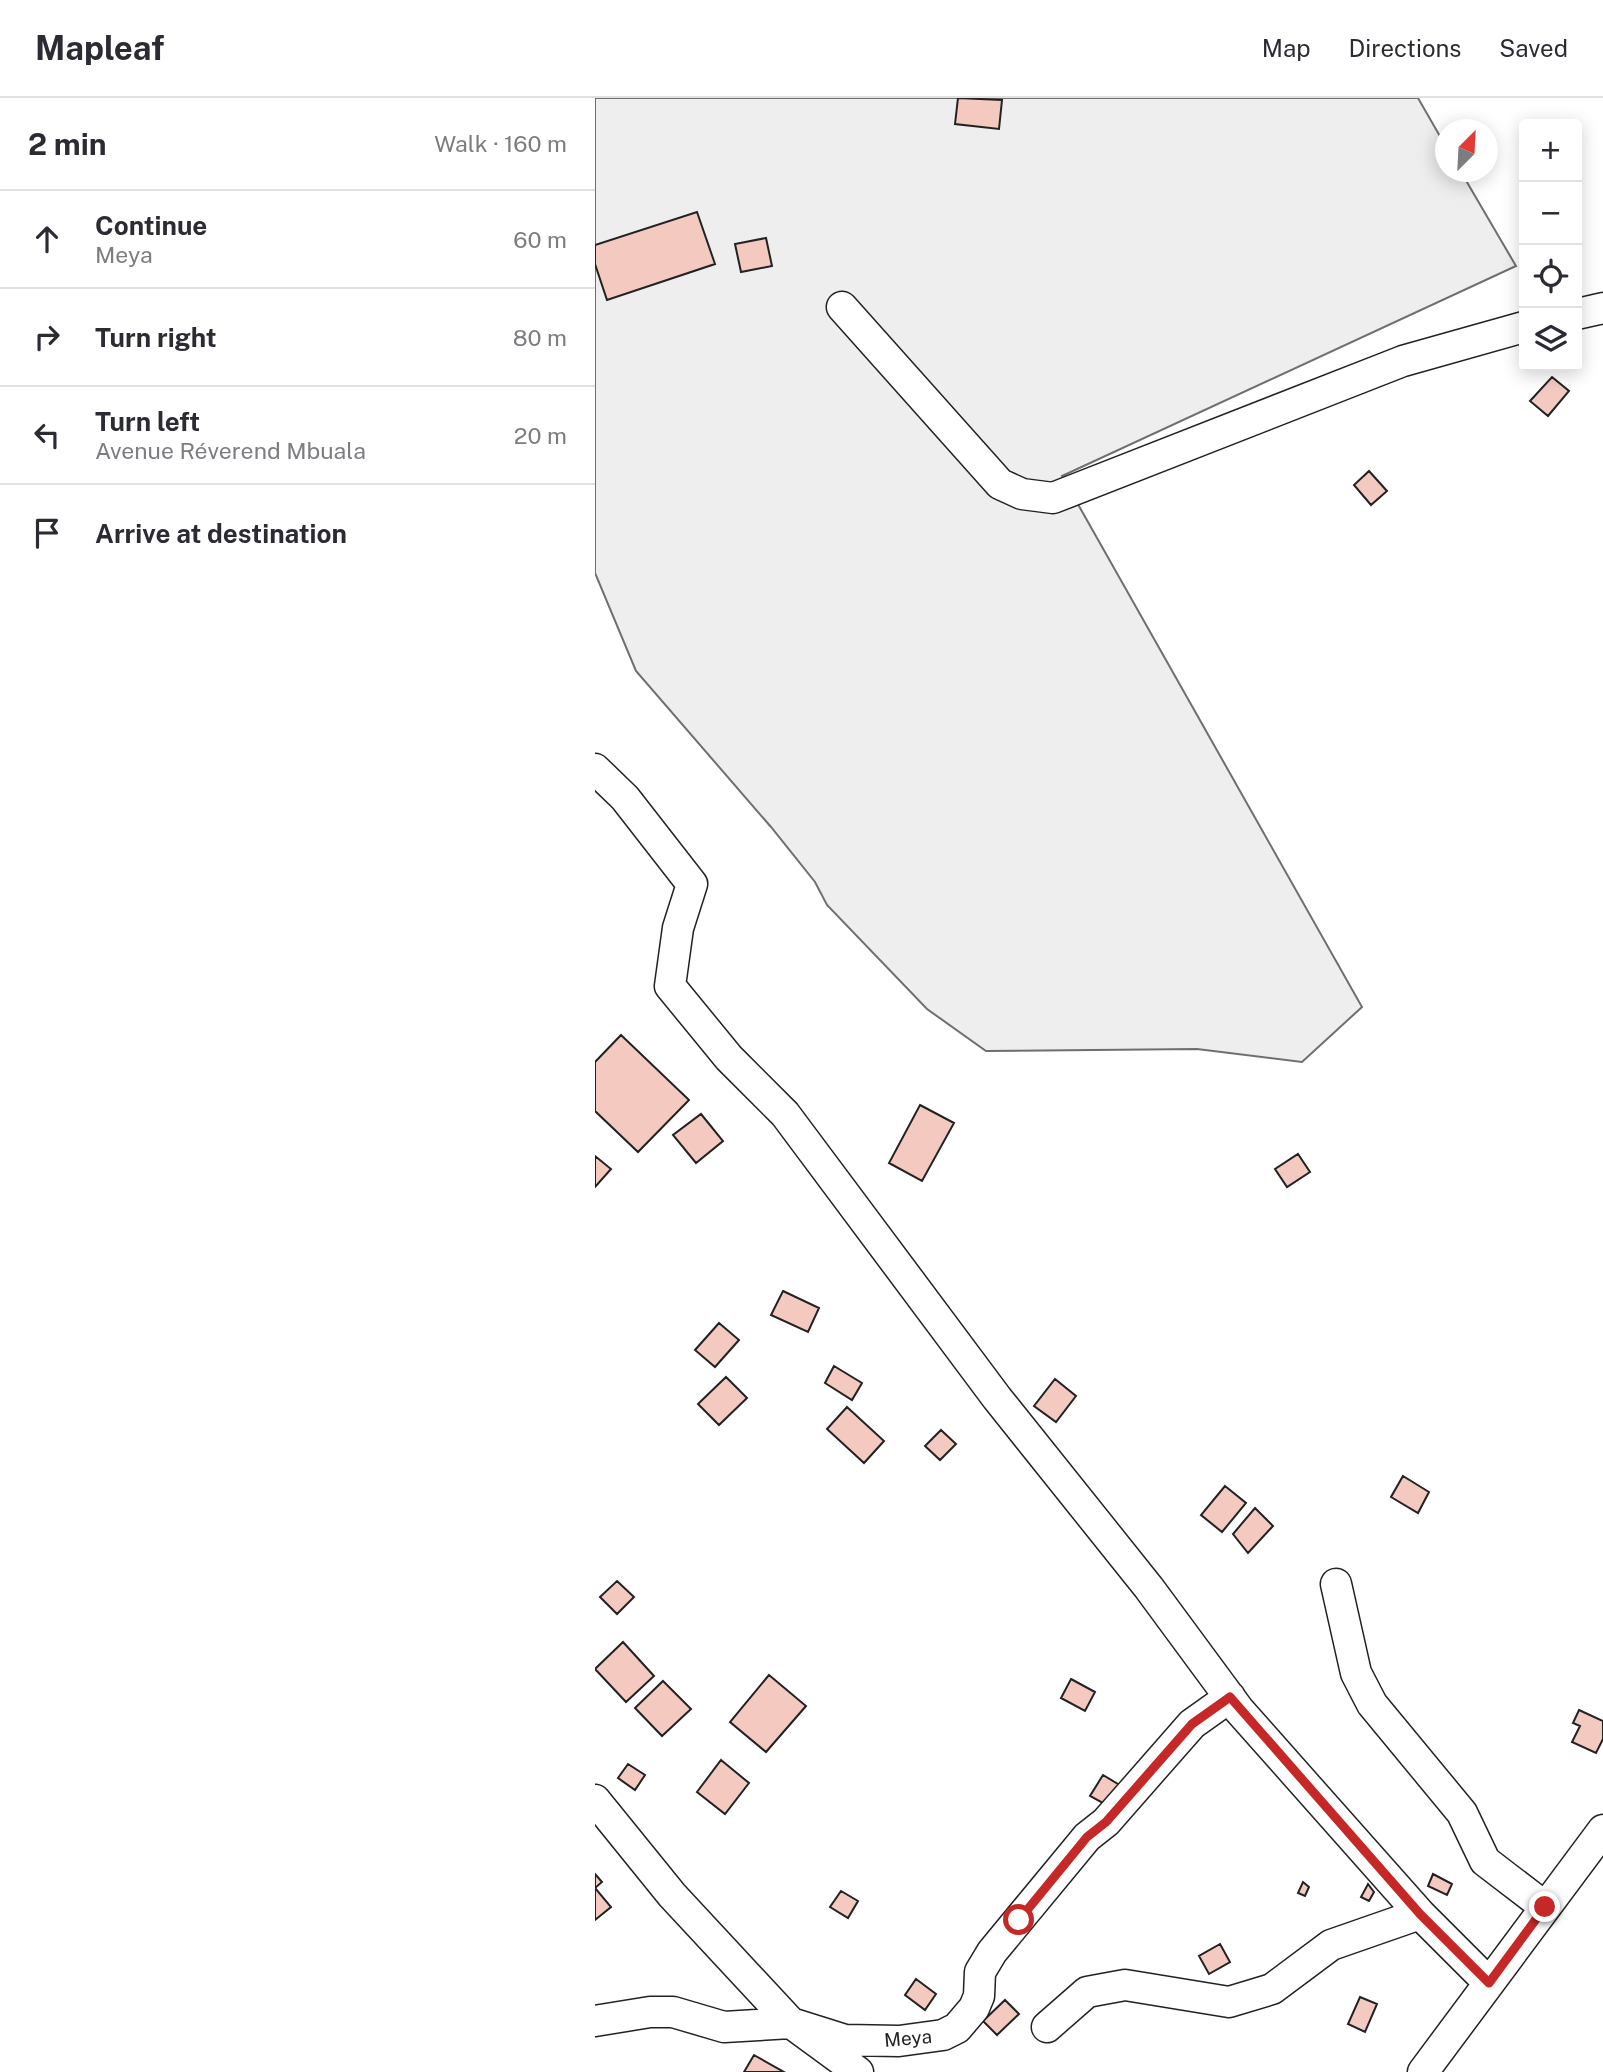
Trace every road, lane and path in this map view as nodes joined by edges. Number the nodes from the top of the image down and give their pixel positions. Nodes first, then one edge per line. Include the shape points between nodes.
1 (842, 307) dead end
2 (1603, 307) edge
3 (1582, 313) edge
4 (1519, 328) edge
5 (595, 769) edge
6 (1336, 1584) dead end
7 (1230, 1697) junction
8 (595, 1800) edge
9 (1601, 1835) edge
10 (1545, 1907) junction
11 (1420, 1914) junction
12 (1489, 1983) junction
13 (595, 2021) edge
14 (791, 2022) junction
15 (1047, 2027) dead end
16 (1435, 2068) edge
17 (858, 2072) edge

1 - 4 street via 1000,484 1022,494 1053,498 1403,361
2 - 3 street
5 - 7 street via 625,798 692,884 678,928 670,986 729,1058 785,1114 997,1398
6 - 10 street via 1356,1673 1372,1704 1462,1813 1485,1861
7 - 11 street
7 - 14 street, Meya via 1192,1724 1106,1822 1087,1837 992,1952 980,1972 974,2008 957,2028 943,2035 899,2041 845,2040
8 - 14 street via 672,1895
9 - 10 street
10 - 12 street
11 - 12 street
11 - 15 street via 1331,1945 1272,1989 1229,2002 1125,1985 1087,1992
12 - 16 street
13 - 14 street, Meya via 673,2012 724,2027
14 - 17 street

